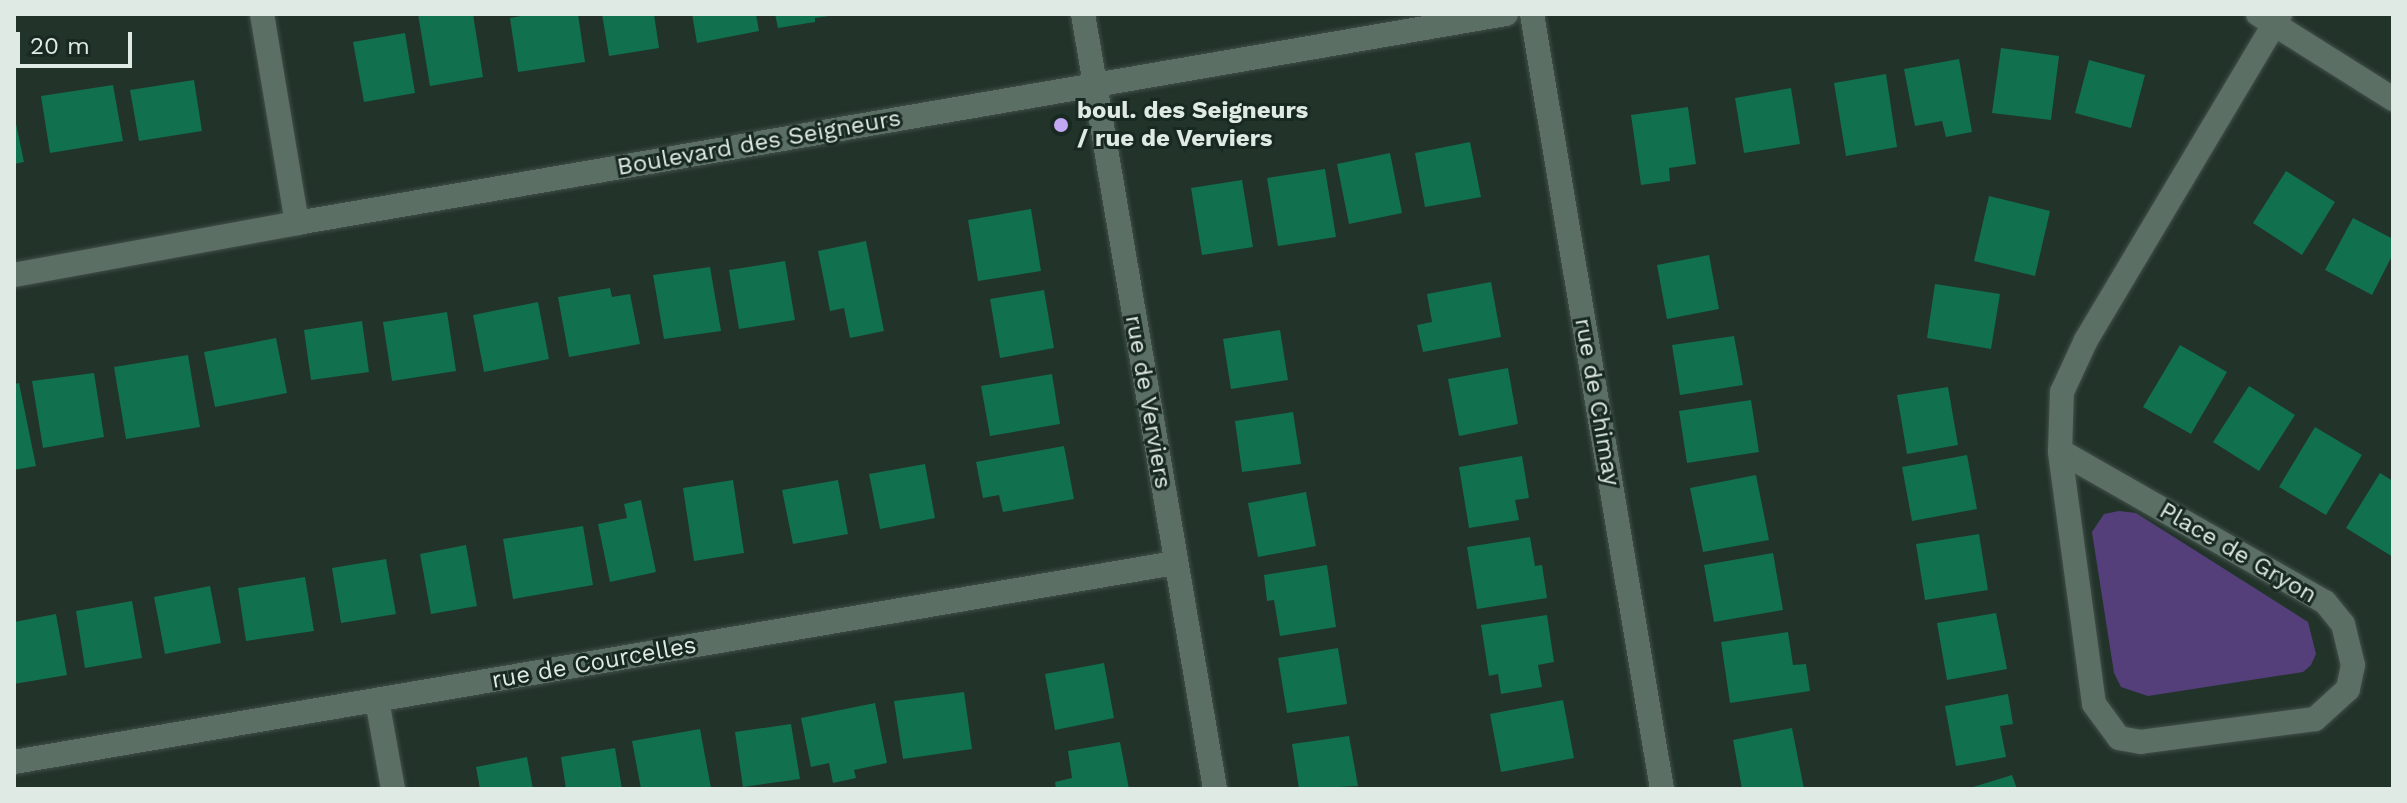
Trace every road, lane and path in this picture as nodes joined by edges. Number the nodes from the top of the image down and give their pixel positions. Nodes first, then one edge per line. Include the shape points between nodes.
1 (262, 14) edge
2 (1083, 14) edge
3 (1506, 14) edge
4 (1532, 14) edge
5 (2271, 18) edge
6 (1095, 85) junction
7 (2393, 99) edge
8 (297, 223) junction
9 (14, 275) edge
10 (2060, 451) junction
11 (1175, 563) junction
12 (377, 700) junction
13 (14, 762) edge
14 (393, 789) edge
15 (1215, 789) edge
16 (1662, 789) edge

1 - 8 street
2 - 6 street, rue de Verviers
3 - 6 street, Boulevard des Seigneurs
4 - 16 street, rue de Chimay
5 - 7 street
5 - 10 street, Place de Gryon via 2086,340 2062,392
6 - 8 street, Boulevard des Seigneurs
6 - 11 street, rue de Verviers
8 - 9 street, Boulevard des Seigneurs
10 - 10 street, Place de Gryon via 2094,704 2119,738 2141,742 2315,719 2348,689 2353,665 2343,624 2325,602
11 - 12 street, rue de Courcelles
11 - 15 street, rue de Verviers
12 - 13 street, rue de Courcelles
12 - 14 street

